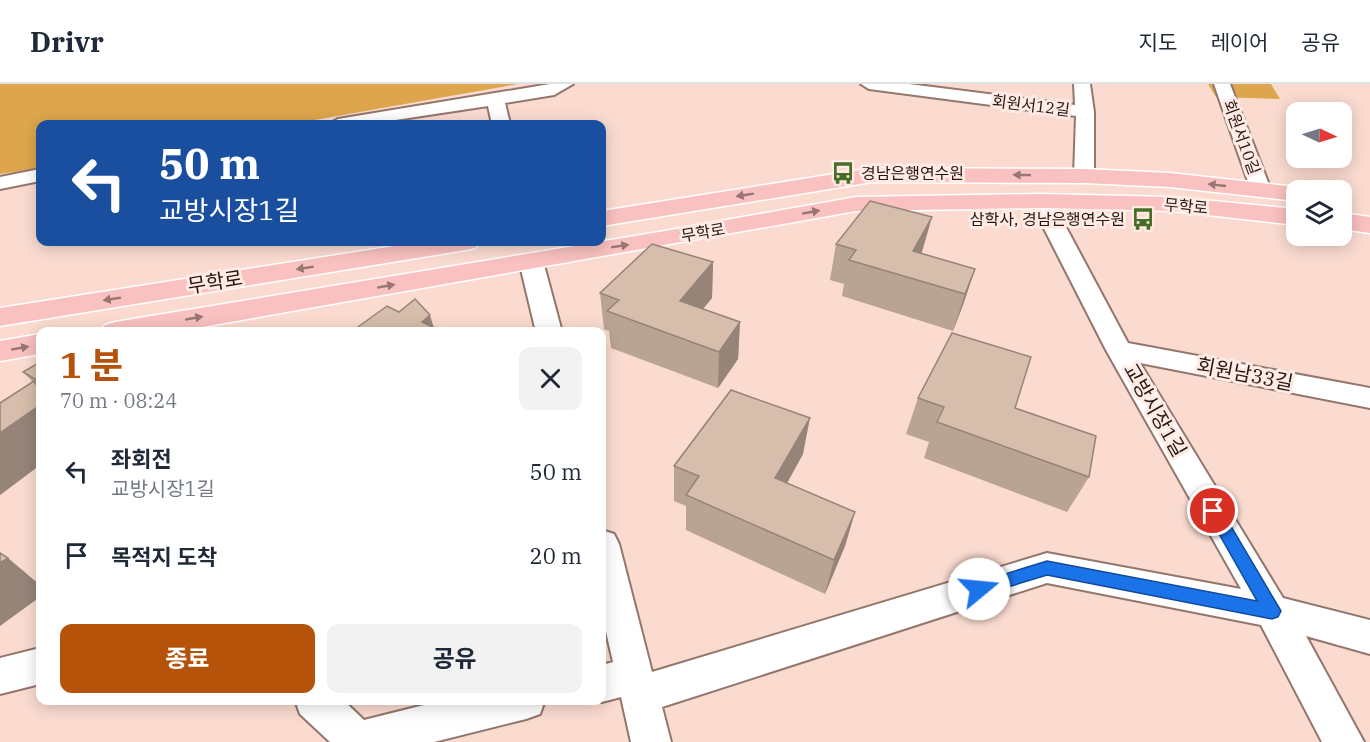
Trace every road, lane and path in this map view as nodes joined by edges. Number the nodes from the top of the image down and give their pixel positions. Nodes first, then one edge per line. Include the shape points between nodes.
1 (564, 84) edge
2 (869, 84) edge
3 (1082, 84) edge
4 (1222, 84) edge
5 (495, 99) junction
6 (1085, 112) junction
7 (363, 120) edge
8 (500, 120) edge
9 (36, 176) edge
10 (1084, 176) junction
11 (0, 183) edge
12 (1261, 190) junction
13 (1286, 193) edge
14 (1041, 201) junction
15 (1352, 201) edge
16 (1370, 203) edge
17 (1286, 216) edge
18 (606, 218) edge
19 (1352, 223) edge
20 (1370, 225) edge
21 (441, 246) edge
22 (531, 261) junction
23 (0, 317) edge
24 (144, 327) edge
25 (548, 327) edge
26 (36, 345) edge
27 (1119, 350) junction
28 (0, 351) edge
29 (1370, 398) edge
30 (606, 568) edge
31 (1272, 611) junction
32 (1370, 637) edge
33 (36, 667) edge
34 (0, 676) edge
35 (625, 684) edge
36 (319, 705) edge
37 (506, 705) edge
38 (651, 742) edge
39 (1344, 742) edge

1 - 5 street via 548,91
2 - 6 street, 회원서12길
3 - 6 street
4 - 12 street, 회원서10길
5 - 7 street
5 - 8 street
6 - 10 street
9 - 11 street
12 -> 10 main road, 무학로
10 -> 18 main road, 무학로 via 872,175
12 - 13 main road, 무학로
14 - 17 main road, 무학로 via 1172,204
22 -> 14 main road, 무학로 via 856,204
14 - 27 street, 교방시장1길
15 - 16 main road
19 - 20 main road
21 -> 23 main road, 무학로
24 -> 22 main road, 무학로
22 - 25 street
28 -> 26 main road
27 - 29 street, 회원남33길
27 - 31 street, 교방시장1길
30 - 35 street
31 - 32 street
31 - 35 street via 1047,568
31 - 39 street, 교방시장1길
33 - 34 street
35 - 38 street
36 - 37 street via 358,741

